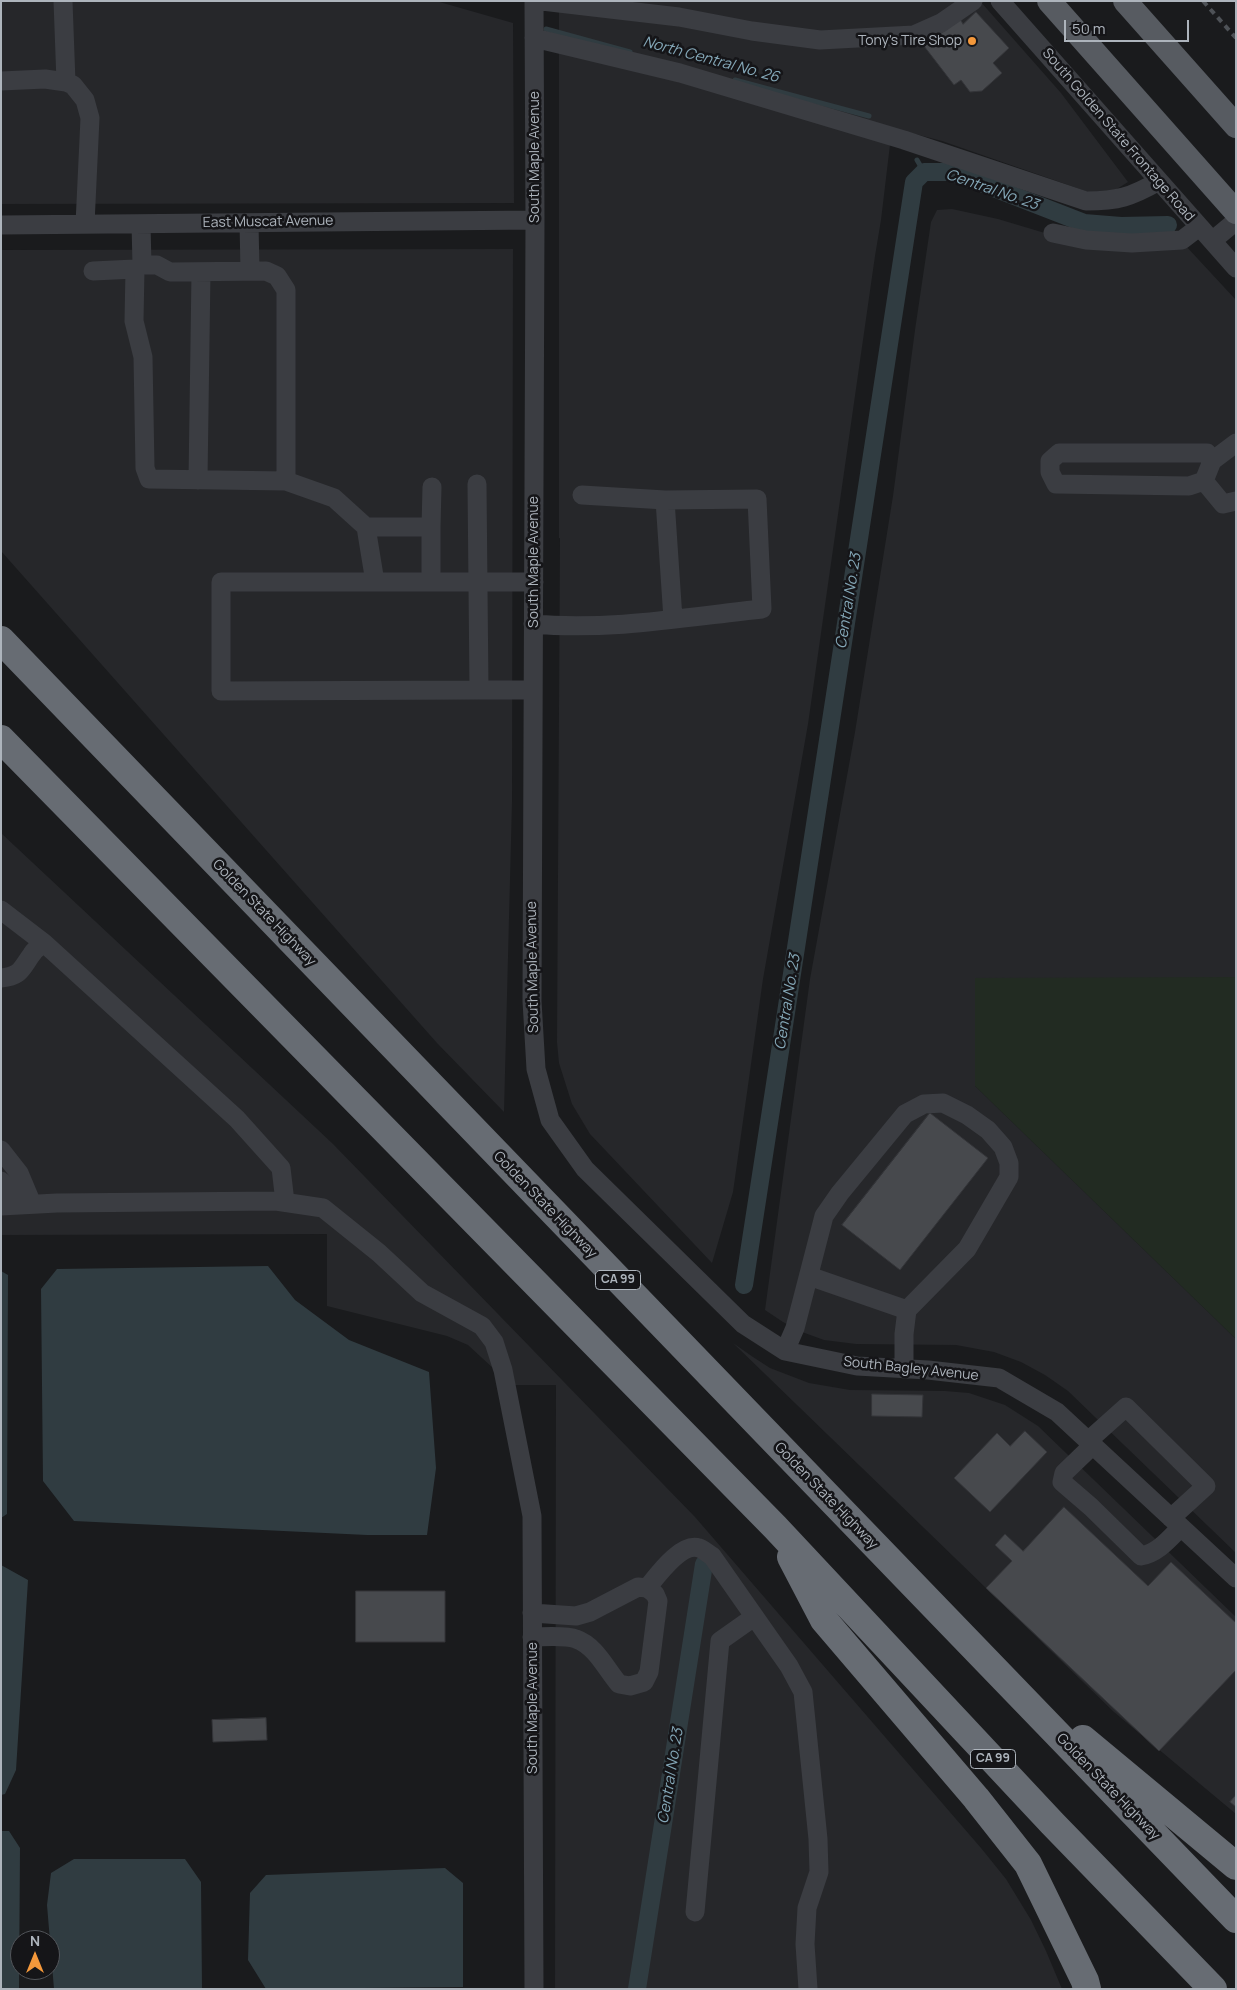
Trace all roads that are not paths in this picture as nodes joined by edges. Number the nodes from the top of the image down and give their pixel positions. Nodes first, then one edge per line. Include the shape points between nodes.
1 (63, 1) edge
2 (534, 1) edge
3 (542, 1) edge
4 (973, 1) edge
5 (1000, 1) edge
6 (1049, 1) edge
7 (1126, 1) edge
8 (534, 38) junction
9 (1, 81) edge
10 (66, 82) junction
11 (1236, 126) edge
12 (1159, 181) junction
13 (1236, 212) edge
14 (536, 220) junction
15 (1236, 221) edge
16 (249, 222) junction
17 (85, 224) junction
18 (141, 224) junction
19 (1, 225) edge
20 (1199, 227) junction
21 (1053, 232) dead end
22 (1212, 241) junction
23 (139, 267) junction
24 (1236, 268) edge
25 (250, 271) junction
26 (92, 272) dead end
27 (200, 272) junction
28 (1236, 443) edge
29 (1212, 461) junction
30 (198, 480) junction
31 (286, 481) junction
32 (1204, 481) junction
33 (476, 484) dead end
34 (432, 487) dead end
35 (582, 495) dead end
36 (665, 500) junction
37 (1236, 500) edge
38 (366, 527) junction
39 (431, 527) junction
40 (431, 581) junction
41 (478, 581) junction
42 (375, 582) junction
43 (534, 582) junction
44 (673, 619) junction
45 (534, 624) junction
46 (1, 640) edge
47 (478, 690) junction
48 (533, 690) junction
49 (1, 739) edge
50 (1, 910) edge
51 (44, 943) junction
52 (1, 978) edge
53 (550, 1120) joint
54 (1, 1150) edge
55 (1, 1181) edge
56 (284, 1202) junction
57 (32, 1204) junction
58 (1, 1206) edge
59 (809, 1276) junction
60 (907, 1310) junction
61 (786, 1351) junction
62 (904, 1369) junction
63 (1090, 1444) junction
64 (1176, 1523) junction
65 (775, 1526) junction
66 (1236, 1578) edge
67 (647, 1588) junction
68 (532, 1613) junction
69 (754, 1617) junction
70 (532, 1637) junction
71 (972, 1647) junction
72 (1236, 1866) edge
73 (695, 1912) dead end
74 (1236, 1919) edge
75 (534, 1989) edge
76 (808, 1989) edge
77 (1087, 1989) edge
78 (1213, 1989) edge

1 - 10 street
2 - 8 street, South Maple Avenue
3 - 4 street via 679,17 820,40 914,34
5 - 12 street, South Golden State Frontage Road
6 - 13 main road
7 - 11 main road
8 - 12 street via 680,73 904,140 1086,201 1112,201 1136,194
8 - 14 street, South Maple Avenue
9 - 10 street via 45,79
10 - 17 street via 73,85 85,100 90,118
12 - 20 street, South Golden State Frontage Road
14 - 16 street, East Muscat Avenue
14 - 43 street, South Maple Avenue
15 - 22 street
16 - 18 street, East Muscat Avenue
16 - 25 street
17 - 18 street, East Muscat Avenue
17 - 19 street, East Muscat Avenue
18 - 23 street
20 - 21 street via 1182,240 1132,243 1086,240
20 - 22 street, South Golden State Frontage Road
22 - 24 street, South Golden State Frontage Road
23 - 26 street
23 - 27 street via 157,264 170,272
23 - 30 street via 134,321 142,357 146,473 149,479
25 - 27 street
25 - 31 street via 266,271 277,276 286,290
27 - 30 street
28 - 29 street
29 - 32 street
29 - 32 street via 1207,453 1059,453 1050,461 1050,472 1056,484 1189,486
30 - 31 street
31 - 38 street via 334,498
32 - 37 street via 1224,504
33 - 41 street
34 - 39 street
35 - 36 street
36 - 44 street
36 - 44 street via 757,499 762,609
38 - 39 street
38 - 42 street
39 - 40 street
40 - 41 street
40 - 42 street
41 - 43 street
41 - 47 street
42 - 47 street via 221,582 221,691
43 - 45 street, South Maple Avenue
44 - 45 street via 625,624
45 - 48 street, South Maple Avenue
46 - 71 highway, Golden State Highway / CA 99
47 - 48 street
48 - 53 street, South Maple Avenue via 532,1001 536,1069
49 - 65 highway, CA 99
50 - 51 street
51 - 52 street via 33,952 21,971
51 - 56 street via 237,1119 281,1168
53 - 61 street, South Bagley Avenue via 585,1169 743,1324
54 - 57 street via 19,1173
55 - 57 street via 15,1197
56 - 57 street, South Maple Avenue
56 - 68 street, South Maple Avenue via 323,1208 379,1252 422,1293 482,1326 494,1342 532,1516
57 - 58 street, South Maple Avenue
59 - 60 street
59 - 60 street via 824,1216 840,1193 905,1114 924,1104 943,1103 967,1115 993,1135 1003,1147 1009,1163 1009,1177 967,1249
59 - 61 street
60 - 62 street
61 - 62 street, South Bagley Avenue via 857,1366
62 - 63 street, South Bagley Avenue via 999,1378 1057,1412
63 - 64 street, South Bagley Avenue
63 - 64 street via 1064,1473 1062,1482 1141,1556 1150,1555 1160,1548
63 - 64 street via 1126,1407 1206,1486
64 - 66 street, South Bagley Avenue
65 - 77 highway via 824,1620 1028,1864 1086,1981
65 - 78 highway, CA 99
67 - 68 street via 638,1587 576,1616
67 - 69 street via 669,1560 691,1548 706,1552
67 - 70 street via 658,1601 649,1672 644,1682 630,1686 619,1684 601,1660 575,1638
68 - 70 street, South Maple Avenue
69 - 73 street via 720,1641
69 - 76 street via 789,1666 803,1692 819,1872 807,1908
70 - 75 street, South Maple Avenue
71 - 72 highway
71 - 74 highway, Golden State Highway / CA 99

